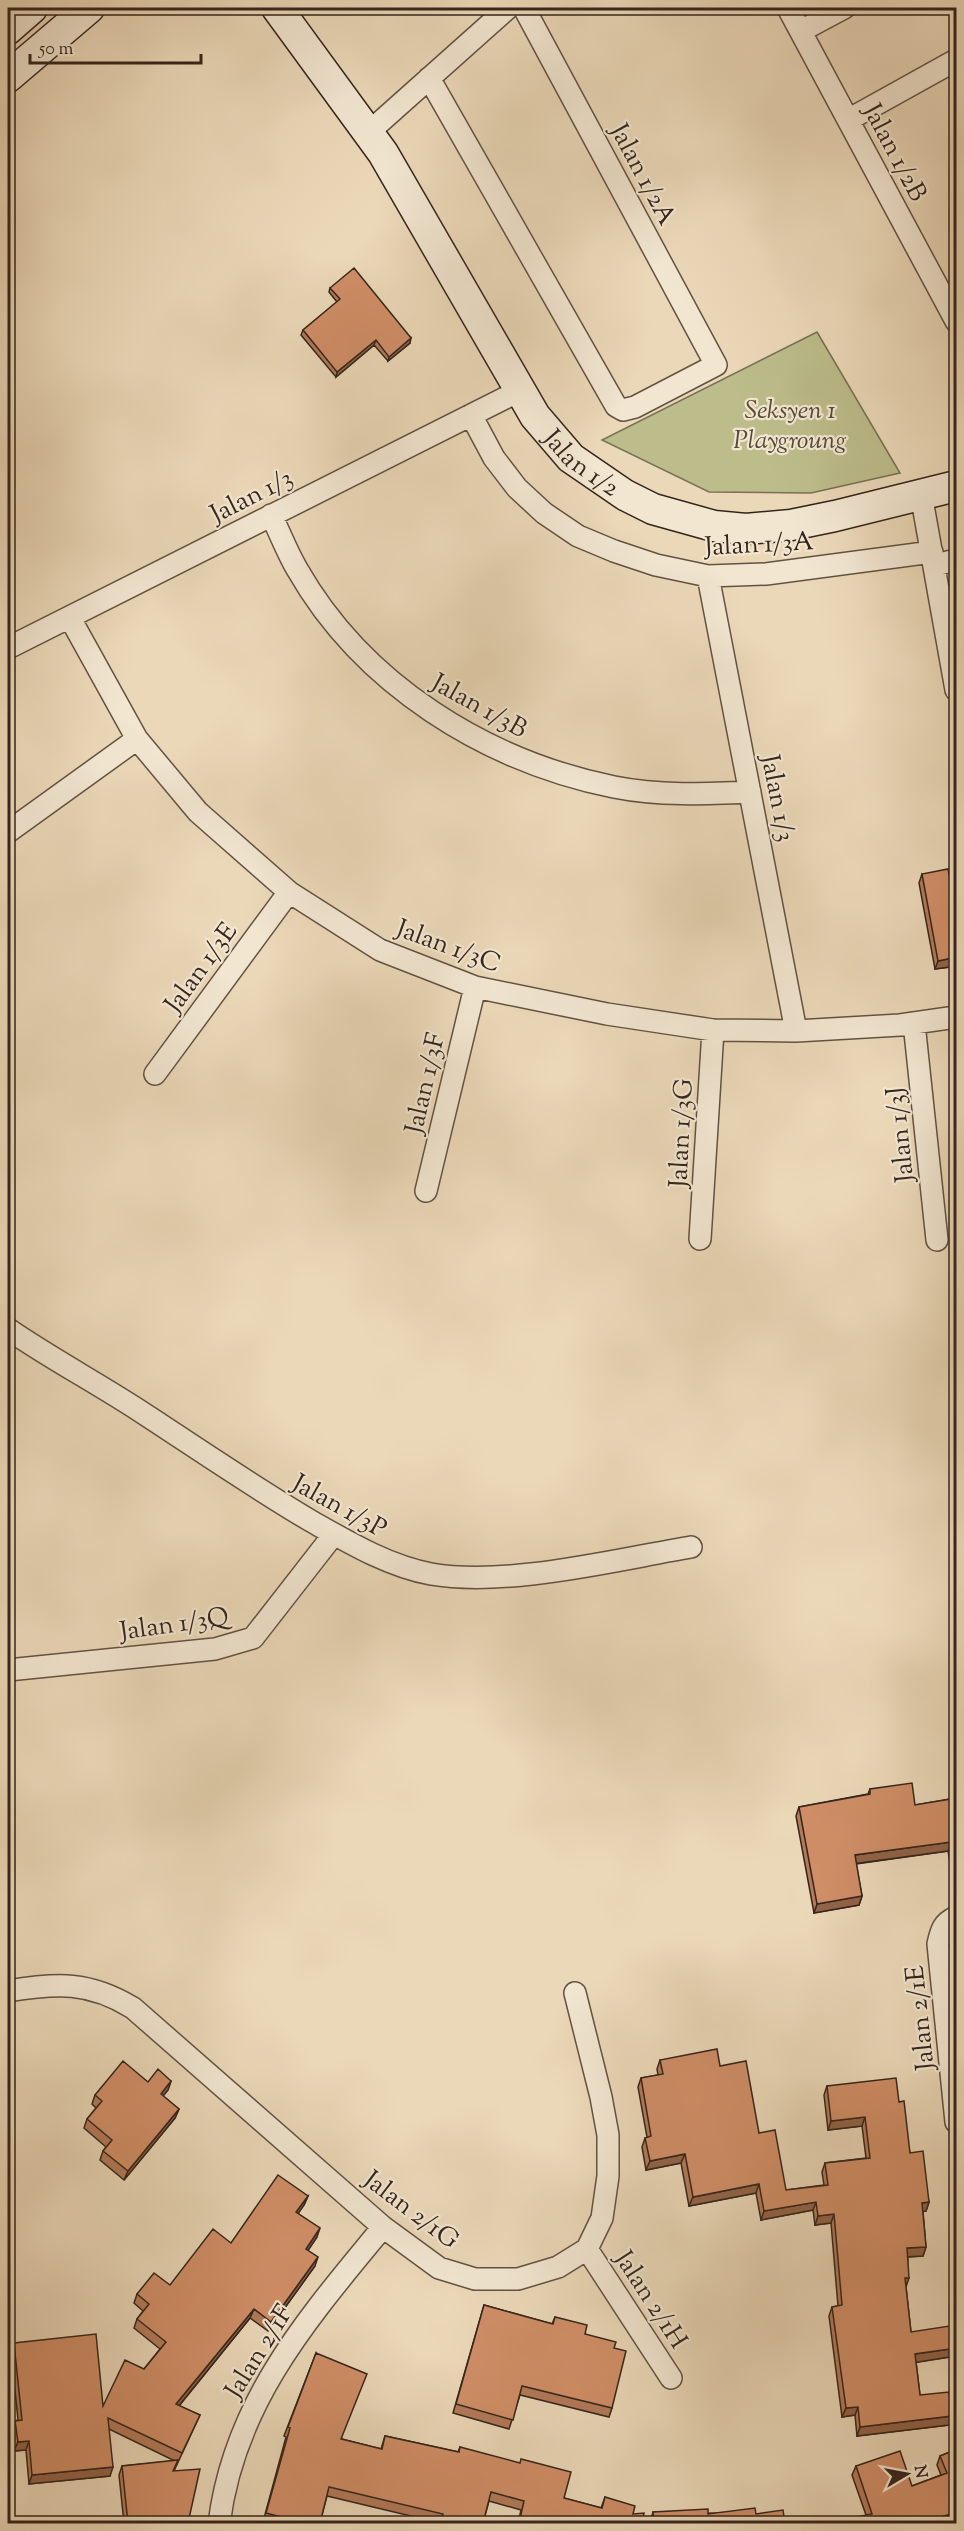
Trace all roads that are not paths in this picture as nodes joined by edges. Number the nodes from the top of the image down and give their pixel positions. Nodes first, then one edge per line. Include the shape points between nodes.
1 (32, 8) edge
2 (89, 8) edge
3 (277, 8) edge
4 (508, 8) edge
5 (524, 8) edge
6 (788, 8) edge
7 (844, 8) edge
8 (8, 29) edge
9 (801, 31) junction
10 (957, 60) edge
11 (8, 77) edge
12 (429, 78) junction
13 (848, 120) junction
14 (369, 132) junction
15 (955, 313) edge
16 (519, 391) junction
17 (471, 415) junction
18 (957, 486) edge
19 (921, 495) junction
20 (272, 515) junction
21 (934, 558) junction
22 (957, 560) edge
23 (708, 576) junction
24 (70, 618) junction
25 (8, 648) edge
26 (957, 690) edge
27 (137, 739) junction
28 (750, 792) junction
29 (8, 832) edge
30 (289, 892) junction
31 (475, 987) junction
32 (957, 1017) edge
33 (914, 1023) junction
34 (713, 1030) junction
35 (796, 1031) junction
36 (155, 1074) dead end
37 (426, 1191) dead end
38 (700, 1239) dead end
39 (938, 1240) dead end
40 (8, 1329) edge
41 (334, 1534) junction
42 (691, 1547) dead end
43 (8, 1670) edge
44 (957, 1917) edge
45 (8, 1991) edge
46 (575, 1993) dead end
47 (957, 2122) edge
48 (383, 2227) junction
49 (587, 2249) junction
50 (671, 2378) dead end
51 (219, 2523) edge

1 - 8 street
2 - 11 street
3 - 14 street, Jalan 1/2
4 - 12 street
5 - 12 street, Jalan 1/2A via 717,365 634,407 623,410 616,406
6 - 9 street, Jalan 1/2B
7 - 9 street
9 - 13 street, Jalan 1/2B
10 - 13 street
12 - 14 street
13 - 15 street, Jalan 1/2B
14 - 16 street, Jalan 1/2
16 - 17 street, Jalan 1/3
16 - 19 street, Jalan 1/2 via 572,458 625,495 684,519 746,529 791,525
17 - 20 street, Jalan 1/3
17 - 23 street, Jalan 1/3A via 511,481 544,513 578,536 614,551
18 - 19 street, Jalan 1/2
19 - 21 street
20 - 24 street, Jalan 1/3
20 - 28 street, Jalan 1/3B via 297,569 333,620 371,663 424,708 481,742 543,768 615,787 686,794
21 - 22 street, Jalan 1/3A
21 - 23 street, Jalan 1/3A
21 - 26 street
23 - 28 street, Jalan 1/3
24 - 25 street, Jalan 1/3
24 - 27 street, Jalan 1/3C
27 - 29 street
27 - 30 street, Jalan 1/3C via 198,812
28 - 35 street, Jalan 1/3
30 - 31 street, Jalan 1/3C via 380,950
30 - 36 street, Jalan 1/3E
31 - 34 street, Jalan 1/3C via 607,1014
31 - 37 street, Jalan 1/3F
32 - 33 street, Jalan 1/3C
33 - 35 street, Jalan 1/3C
33 - 39 street, Jalan 1/3J
34 - 35 street, Jalan 1/3C
34 - 38 street, Jalan 1/3G
40 - 41 street, Jalan 1/3P
41 - 42 street, Jalan 1/3P via 386,1561 430,1574 476,1578
41 - 43 street, Jalan 1/3Q via 253,1638 215,1649
44 - 47 street, Jalan 2/1E via 947,1921 938,1944
45 - 48 street, Jalan 2/1G via 46,1985 92,1988 133,2008
46 - 49 street via 608,2135 602,2218
48 - 49 street, Jalan 2/1G via 439,2268 475,2279 518,2279 558,2267
48 - 51 street, Jalan 2/1F via 310,2315 273,2370 243,2427
49 - 50 street, Jalan 2/1H

